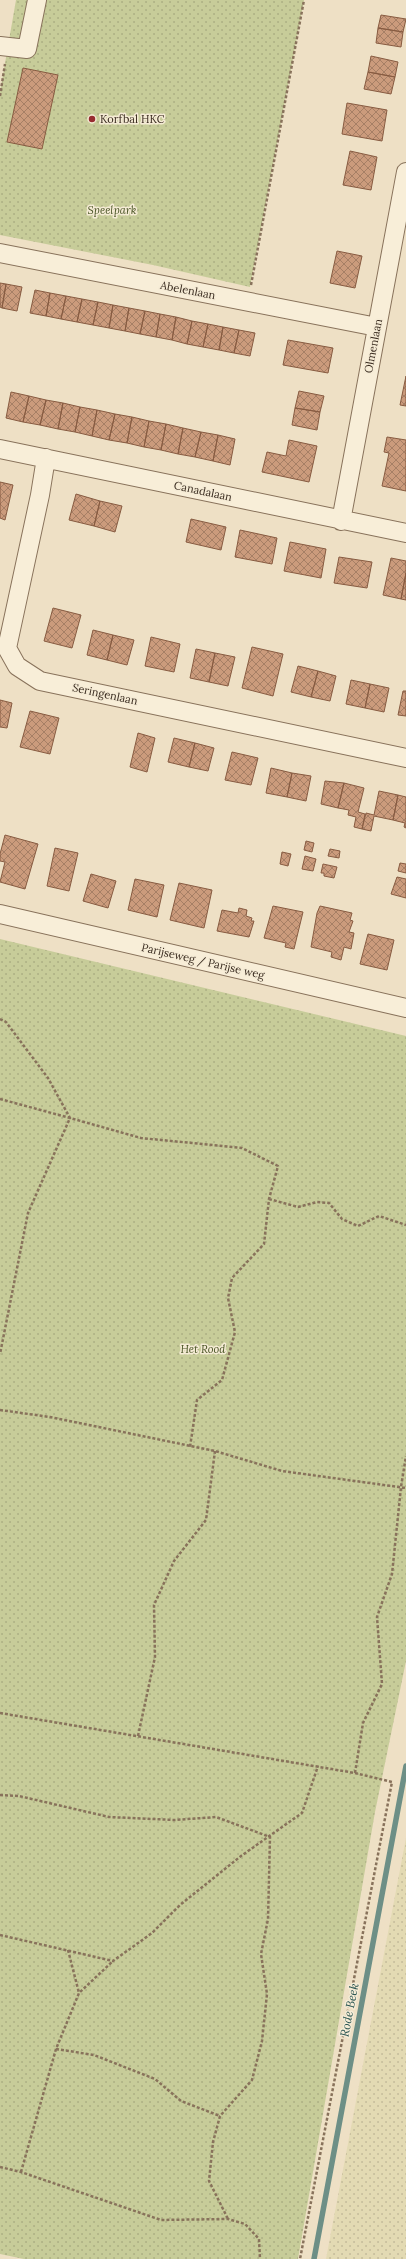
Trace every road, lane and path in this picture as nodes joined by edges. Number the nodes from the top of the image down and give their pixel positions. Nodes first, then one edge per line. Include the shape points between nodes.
1 (37, 0) edge
2 (304, 0) edge
3 (3, 52) edge
4 (0, 96) edge
5 (406, 172) edge
6 (0, 253) edge
7 (248, 302) junction
8 (377, 327) junction
9 (0, 449) edge
10 (46, 458) junction
11 (341, 521) junction
12 (406, 533) edge
13 (406, 758) edge
14 (0, 914) edge
15 (406, 1008) edge
16 (0, 1018) edge
17 (0, 1099) edge
18 (70, 1118) junction
19 (269, 1199) junction
20 (406, 1224) edge
21 (0, 1354) edge
22 (0, 1410) edge
23 (190, 1446) junction
24 (215, 1451) junction
25 (406, 1456) edge
26 (401, 1487) junction
27 (406, 1488) edge
28 (0, 1713) edge
29 (138, 1736) junction
30 (318, 1766) junction
31 (355, 1773) junction
32 (0, 1795) edge
33 (270, 1837) junction
34 (0, 1935) edge
35 (68, 1950) junction
36 (114, 1961) junction
37 (79, 1993) junction
38 (56, 2049) junction
39 (220, 2116) junction
40 (0, 2167) edge
41 (21, 2172) junction
42 (228, 2218) junction
43 (260, 2259) edge
44 (300, 2259) edge

1 - 3 street via 27,49
2 - 7 path
3 - 4 path
5 - 8 street, Olmenlaan
6 - 7 street, Abelenlaan
7 - 8 street, Abelenlaan
8 - 11 street, Olmenlaan
9 - 10 street, Canadalaan
10 - 11 street, Canadalaan
10 - 13 street, Seringenlaan via 7,648 17,666 40,681
11 - 12 street, Canadalaan
14 - 15 street, Parijseweg / Parijse weg
16 - 18 path via 6,1022 48,1078
17 - 18 path
18 - 19 path via 141,1138 242,1148 278,1166
18 - 21 path via 28,1213
19 - 20 path via 298,1207 317,1202 329,1203 342,1219 358,1226 379,1216
19 - 23 path via 264,1244 232,1278 228,1298 235,1332 222,1380 197,1400
22 - 23 path via 50,1417
23 - 24 path
24 - 26 path via 282,1471
24 - 29 path via 206,1520 174,1561 154,1605 155,1656
25 - 26 path
26 - 27 path
26 - 31 path via 392,1574 377,1617 382,1684 363,1723
28 - 29 path
29 - 30 path
30 - 31 path
30 - 33 path via 302,1813
31 - 44 path via 392,1782
32 - 33 path via 19,1796 109,1817 175,1820 216,1817
33 - 36 path via 241,1856 180,1905 152,1933
33 - 39 path via 268,1919 261,1954 267,1994 262,2041 252,2080
34 - 35 path
35 - 36 path
35 - 37 path
36 - 37 path
37 - 38 path
38 - 39 path via 94,2055 155,2079 181,2101
38 - 41 path
39 - 42 path via 213,2142 209,2181
40 - 41 path
41 - 42 path via 161,2220
42 - 43 path via 245,2224 259,2239

